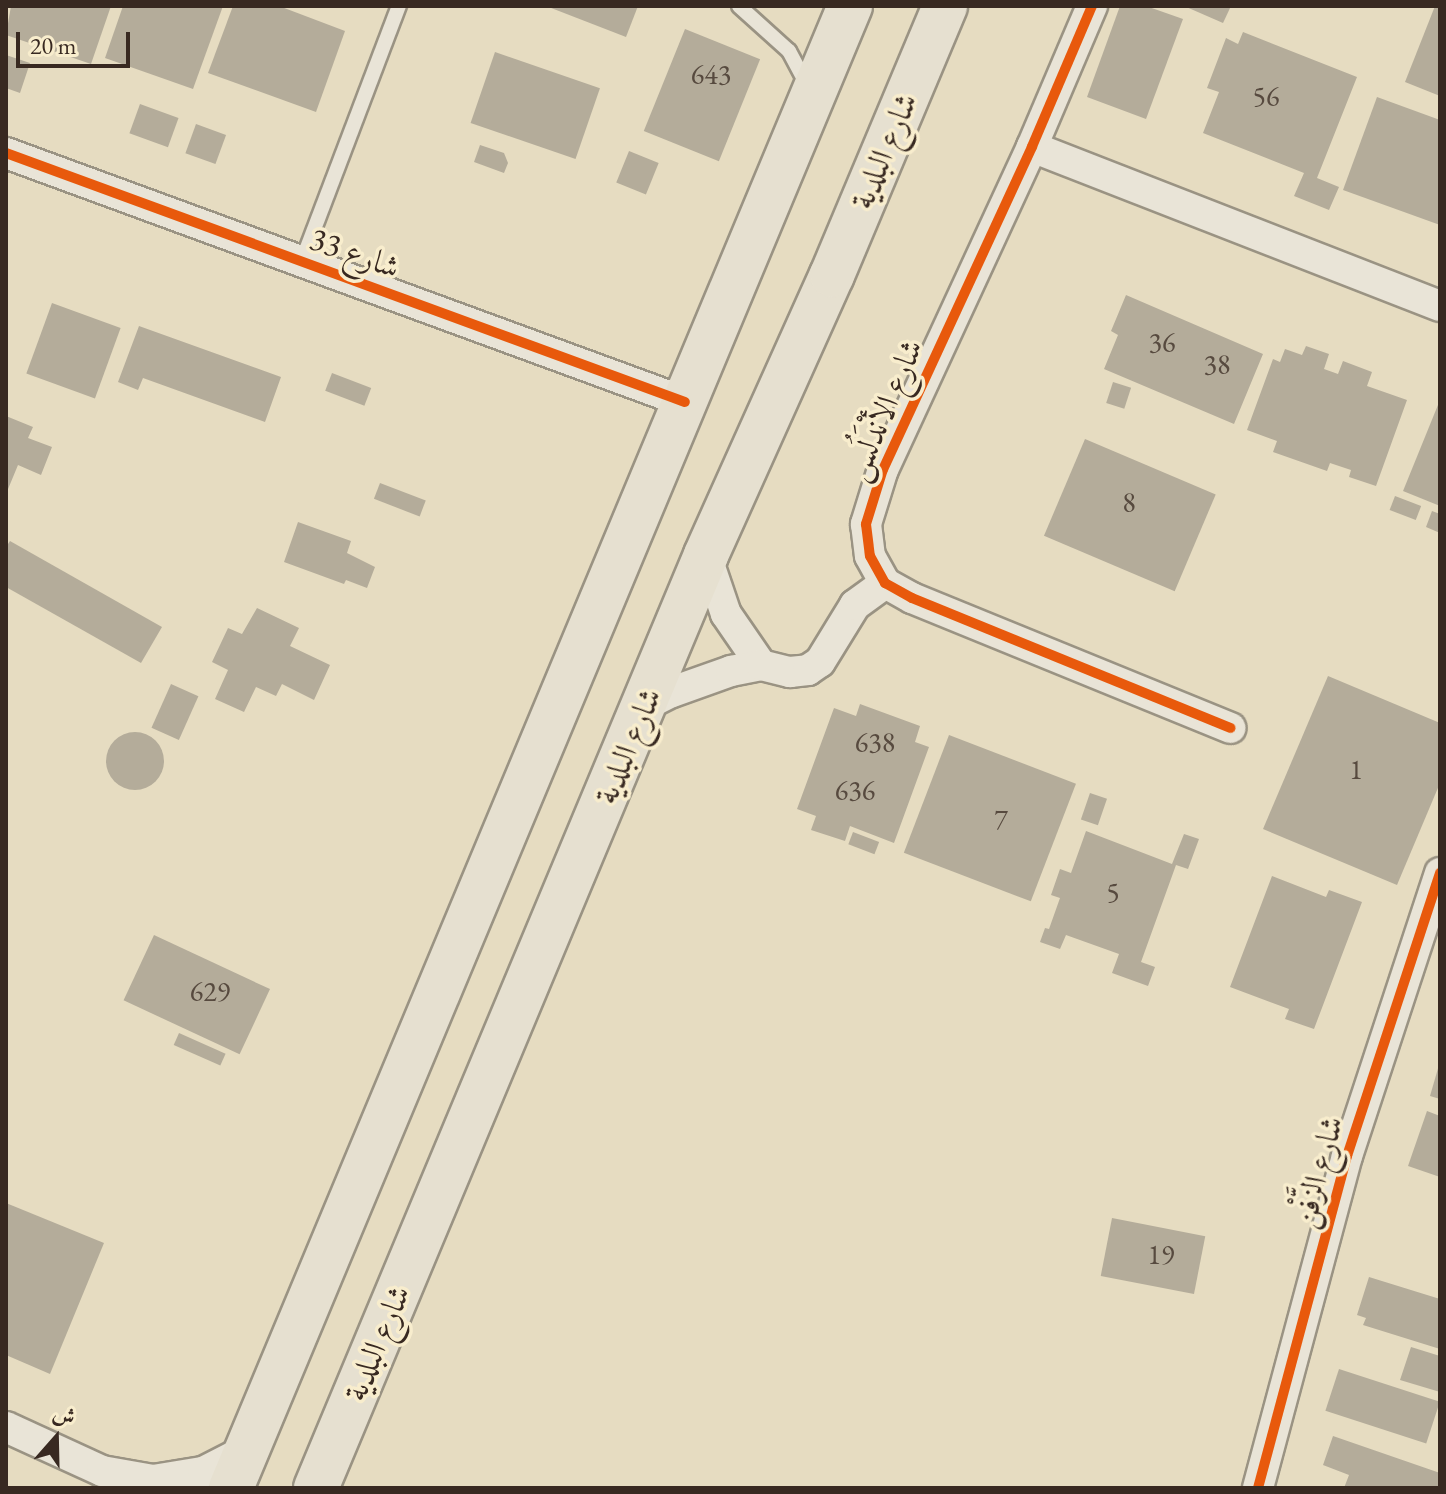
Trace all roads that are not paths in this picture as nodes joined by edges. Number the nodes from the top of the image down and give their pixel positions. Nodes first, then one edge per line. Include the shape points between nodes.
1 (399, 6) edge
2 (739, 6) edge
3 (850, 6) edge
4 (945, 6) edge
5 (1092, 6) edge
6 (812, 95) junction
7 (1032, 147) junction
8 (6, 153) edge
9 (302, 261) junction
10 (1440, 306) edge
11 (685, 402) junction
12 (706, 555) junction
13 (885, 583) junction
14 (761, 665) junction
15 (644, 706) junction
16 (1230, 728) dead end
17 (1440, 873) edge
18 (8, 1435) edge
19 (78, 1461) junction
20 (240, 1468) edge
21 (101, 1488) edge
22 (316, 1488) edge
23 (1258, 1488) edge

1 - 9 lane
2 - 6 lane via 789,51
3 - 6 main road
4 - 12 main road, شارع البلدية
5 - 7 street, شارع الأنْدَلُس
6 - 11 main road
7 - 10 street
7 - 13 street, شارع الأنْدَلُس via 883,469 866,524 870,556
8 - 9 street, شارع 33
9 - 11 street, شارع 33
11 - 20 main road
12 - 14 street via 726,614
12 - 15 main road, شارع البلدية
13 - 14 street via 855,605 820,662 808,670
13 - 16 street
14 - 15 street via 701,680
15 - 22 main road, شارع البلدية
17 - 23 street, شارع الزَّفْن via 1347,1156
18 - 19 street
19 - 20 street via 153,1480
19 - 21 street

